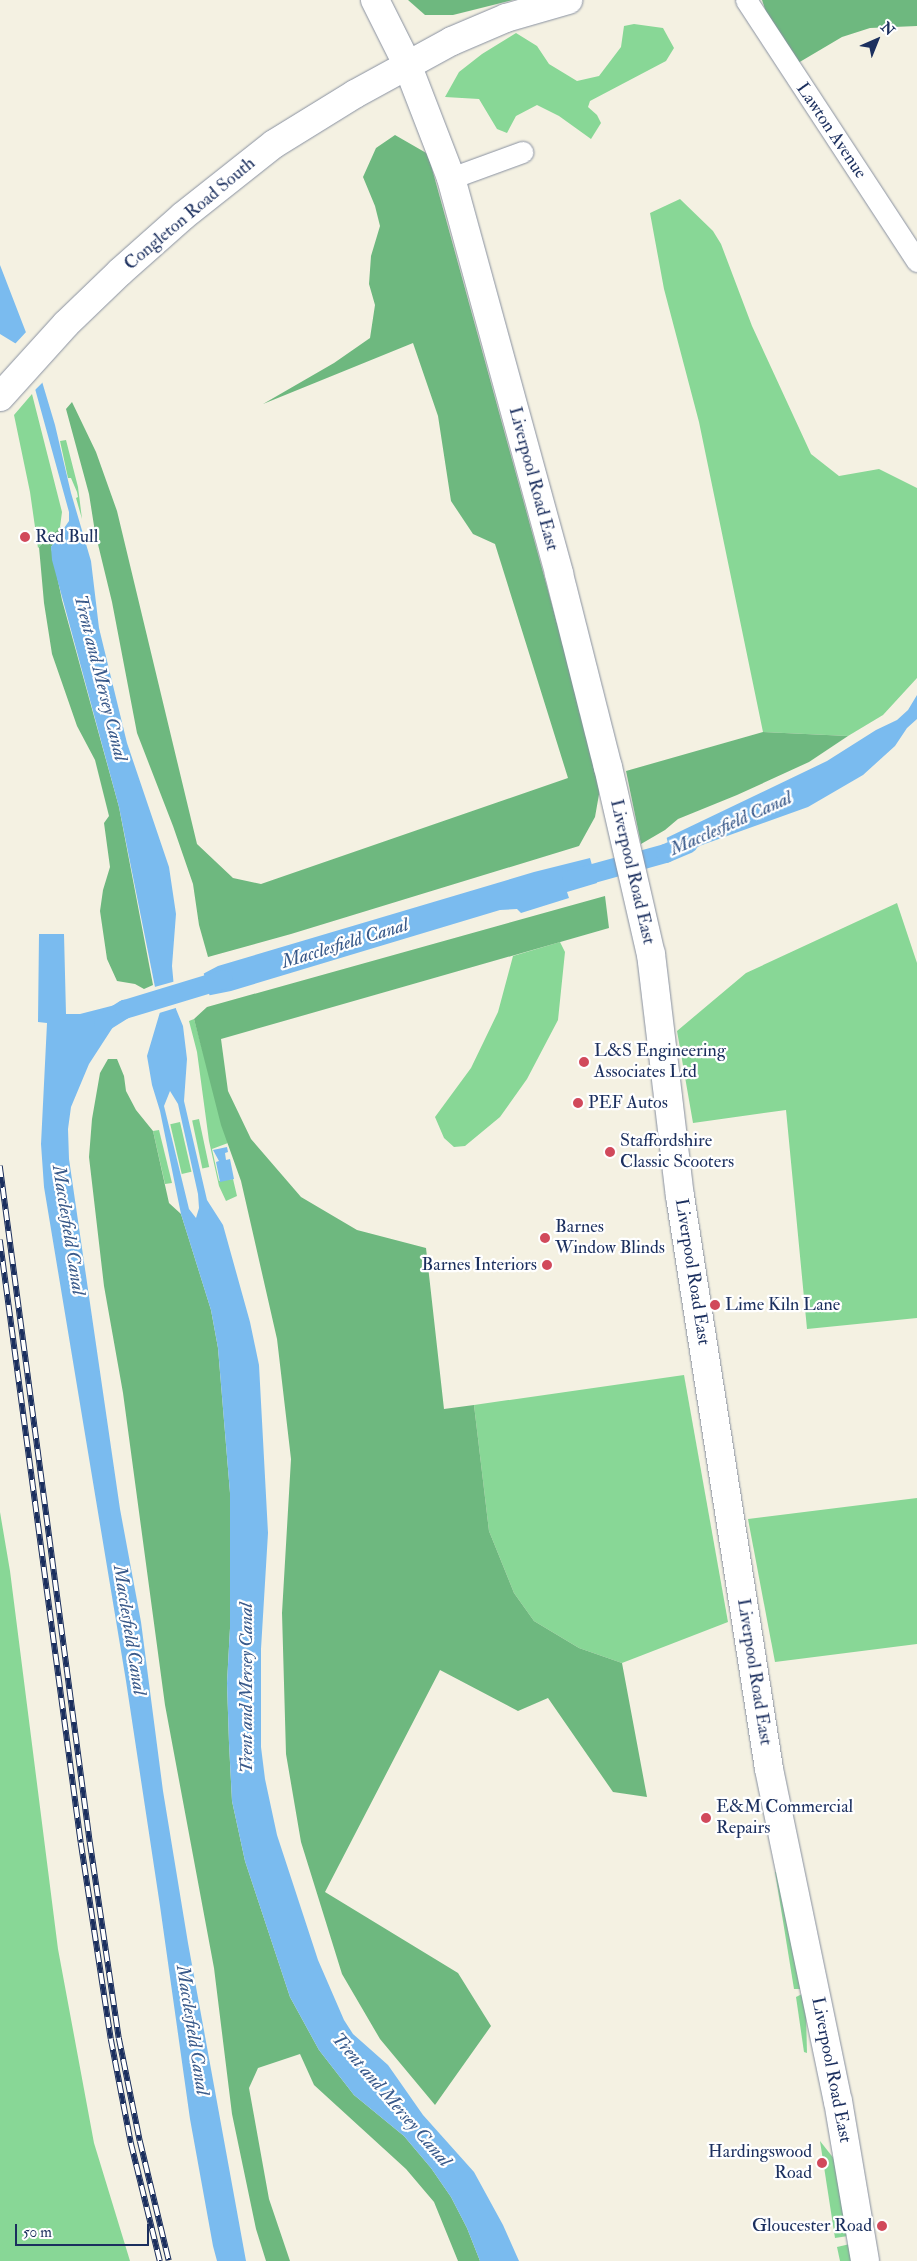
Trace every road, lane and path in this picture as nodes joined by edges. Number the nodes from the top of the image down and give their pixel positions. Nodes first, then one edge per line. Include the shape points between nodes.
1 (375, 0) edge
2 (568, 0) edge
3 (746, 0) edge
4 (407, 64) junction
5 (522, 152) dead end
6 (451, 178) junction
7 (917, 261) edge
8 (4, 393) edge
9 (865, 2261) edge

1 - 4 main road, Liverpool Road East
2 - 4 main road, Congleton Road South via 506,18
3 - 7 street, Lawton Avenue
4 - 6 main road, Liverpool Road East
4 - 8 main road, Congleton Road South via 274,144 176,222 120,272
5 - 6 street
6 - 9 main road, Liverpool Road East via 559,574 651,954 680,1196 769,1769 838,2101

